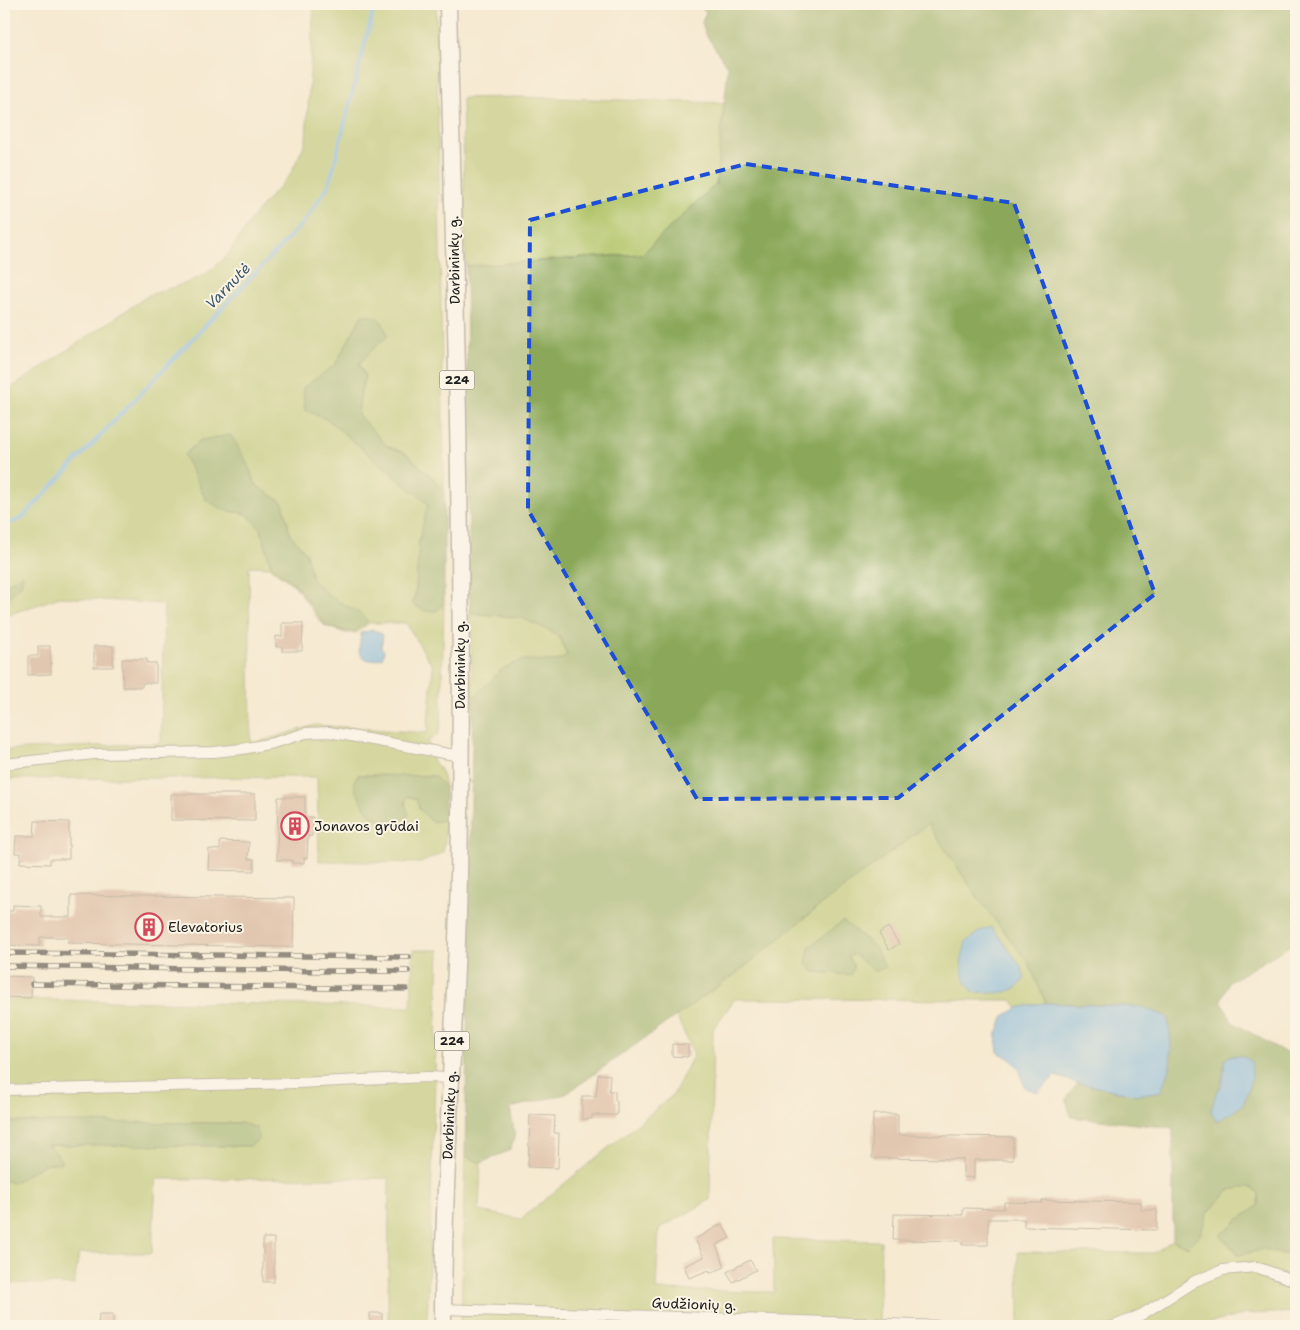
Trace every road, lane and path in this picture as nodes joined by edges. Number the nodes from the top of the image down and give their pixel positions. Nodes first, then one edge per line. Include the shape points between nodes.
1 (448, 4) edge
2 (460, 756) junction
3 (4, 764) edge
4 (450, 1078) junction
5 (4, 1090) edge
6 (1296, 1281) edge
7 (443, 1309) junction
8 (443, 1326) edge
9 (945, 1326) edge
10 (1114, 1326) edge

1 - 2 main road, Darbininkų g. / 224 via 460,488
2 - 3 street via 329,732 306,733 273,743 214,752 94,754
2 - 4 main road, Darbininkų g. / 224 via 459,875
4 - 5 street
4 - 7 main road, Darbininkų g. / 224
6 - 10 street via 1256,1267 1223,1270 1195,1281 1141,1315
7 - 8 main road, Darbininkų g. / 224
7 - 9 street, Gudžionių g.

